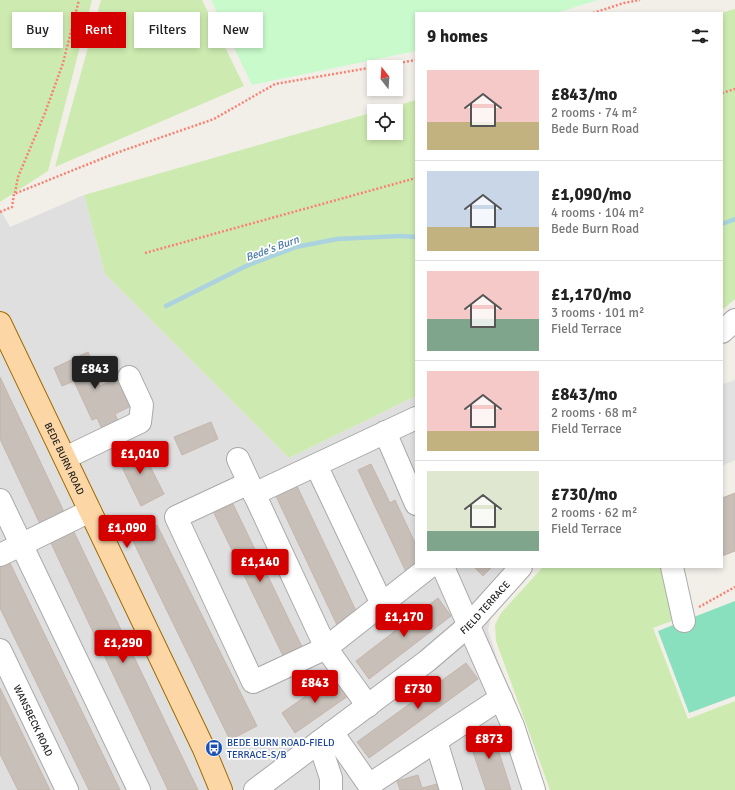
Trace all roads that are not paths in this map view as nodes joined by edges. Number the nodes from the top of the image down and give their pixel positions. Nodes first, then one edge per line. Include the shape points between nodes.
1 (735, 320) edge
2 (0, 323) edge
3 (723, 331) edge
4 (129, 377) dead end
5 (415, 418) edge
6 (385, 432) junction
7 (64, 458) junction
8 (238, 459) dead end
9 (316, 465) junction
10 (251, 488) junction
11 (0, 500) edge
12 (415, 502) edge
13 (90, 511) junction
14 (21, 544) junction
15 (0, 555) edge
16 (428, 568) edge
17 (443, 568) edge
18 (520, 568) edge
19 (672, 568) edge
20 (382, 604) junction
21 (683, 617) road end
22 (468, 626) junction
23 (326, 648) junction
24 (0, 650) edge
25 (500, 698) junction
26 (368, 706) junction
27 (326, 737) junction
28 (436, 741) junction
29 (370, 788) edge
30 (67, 790) edge
31 (139, 790) edge
32 (221, 790) edge
33 (255, 790) edge
34 (331, 790) edge
35 (451, 790) edge
36 (534, 790) edge

1 - 3 street
2 - 7 main road, BEDE BURN ROAD
4 - 7 street via 142,405 140,422
5 - 6 street
6 - 9 street
6 - 12 street
7 - 13 main road, BEDE BURN ROAD
8 - 10 street
9 - 10 street
9 - 20 street
10 - 23 street
10 - 23 street via 176,517 253,682
11 - 14 street
13 - 14 street
13 - 32 main road, BEDE BURN ROAD via 204,749
14 - 15 street
14 - 31 street
16 - 20 street
17 - 22 street
18 - 22 street, FIELD TERRACE
19 - 21 street
20 - 23 street
22 - 25 street
22 - 26 street, FIELD TERRACE
23 - 26 street
24 - 30 street, WANSBECK ROAD
25 - 28 street
25 - 36 street via 513,726
26 - 27 street, FIELD TERRACE
27 - 29 street
27 - 33 street, FIELD TERRACE
27 - 34 street
28 - 29 street
28 - 35 street

